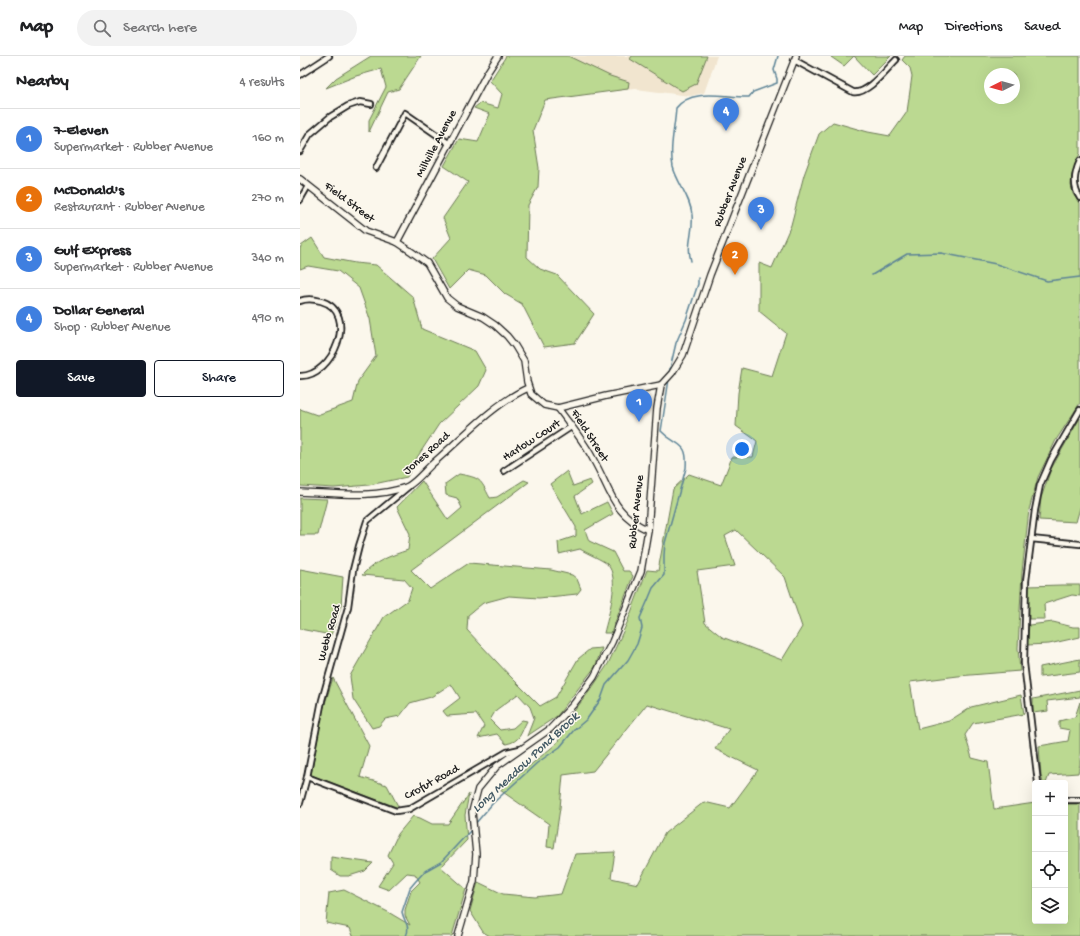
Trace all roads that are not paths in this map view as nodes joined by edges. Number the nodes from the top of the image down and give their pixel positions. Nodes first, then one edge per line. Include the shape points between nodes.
1 (329, 56) edge
2 (498, 56) edge
3 (795, 58) edge
4 (896, 60) dead end
5 (300, 76) edge
6 (371, 104) dead end
7 (450, 144) junction
8 (300, 151) edge
9 (1080, 161) edge
10 (376, 168) dead end
11 (300, 179) edge
12 (308, 186) junction
13 (1080, 198) edge
14 (300, 200) edge
15 (397, 242) junction
16 (300, 301) edge
17 (300, 376) edge
18 (662, 384) junction
19 (528, 388) junction
20 (558, 408) junction
21 (1080, 410) edge
22 (571, 427) junction
23 (504, 471) dead end
24 (408, 487) junction
25 (300, 492) edge
26 (648, 530) junction
27 (1031, 539) junction
28 (1080, 544) edge
29 (520, 749) junction
30 (306, 780) junction
31 (1038, 780) edge
32 (300, 781) edge
33 (1068, 800) edge
34 (1080, 800) edge
35 (300, 803) edge
36 (458, 936) edge

1 - 5 street
2 - 7 street, Millville Avenue
3 - 4 street via 858,93 868,88
3 - 18 street, Rubber Avenue via 710,275 682,355
6 - 8 street via 360,102 330,117 310,134
7 - 10 street via 405,113
7 - 15 street, Millville Avenue
9 - 13 street via 1074,180
11 - 12 street, Field Street
12 - 14 street
12 - 15 street, Field Street via 366,231
15 - 19 street, Field Street via 427,263 447,298 457,306 495,324 507,336 524,361
16 - 17 street via 310,299 328,303 337,312 341,328 339,340 328,361 313,374
18 - 20 street
18 - 26 street, Rubber Avenue via 657,408
19 - 20 street, Field Street via 539,402
19 - 24 street, Jones Road via 502,403
20 - 22 street, Field Street
21 - 27 street via 1042,479
22 - 23 street, Harlow Court
22 - 26 street, Field Street via 593,459 612,500 631,522
24 - 25 street, Jones Road via 372,494
24 - 30 street, Webb Road via 367,521 353,570 348,608 322,700
26 - 29 street, Rubber Avenue via 640,571 612,642 594,677 573,705 550,729
27 - 28 street
27 - 31 street via 1025,589 1023,655
29 - 30 street, Crofut Road via 507,752 409,809 396,811
29 - 36 street, Rubber Avenue via 497,766 478,789 472,812 476,854 474,882
30 - 32 street, Crofut Road
30 - 35 street, Webb Road
33 - 34 street

